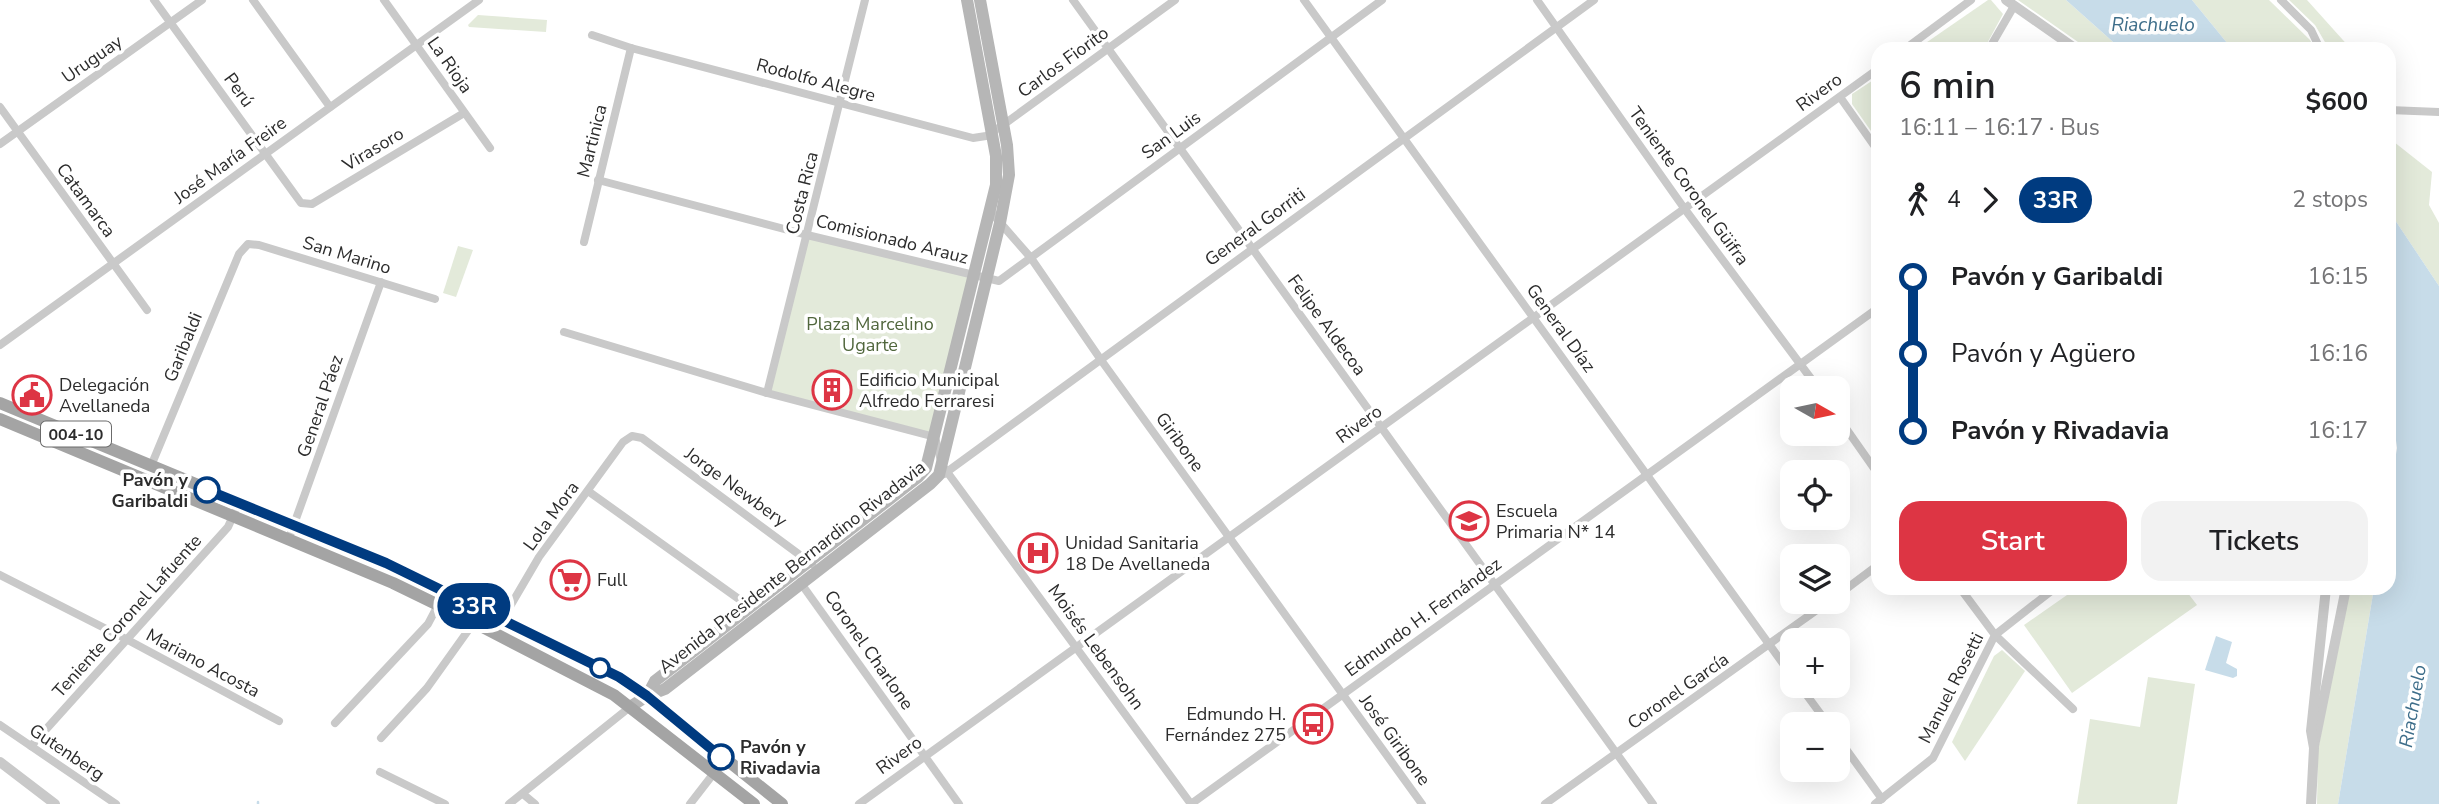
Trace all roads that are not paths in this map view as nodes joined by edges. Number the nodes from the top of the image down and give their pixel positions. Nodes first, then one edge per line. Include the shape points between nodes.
1 (154, 0) edge
2 (202, 0) edge
3 (253, 0) edge
4 (384, 0) edge
5 (479, 0) edge
6 (865, 0) edge
7 (967, 0) edge
8 (980, 0) edge
9 (1073, 0) edge
10 (1175, 0) edge
11 (1304, 0) edge
12 (1382, 0) edge
13 (1537, 0) edge
14 (1594, 0) edge
15 (1971, 0) edge
16 (2281, 0) edge
17 (2010, 3) edge
18 (170, 23) junction
19 (1556, 27) junction
20 (592, 35) dead end
21 (1331, 37) junction
22 (1914, 42) edge
23 (1992, 42) edge
24 (2066, 42) edge
25 (2317, 42) edge
26 (417, 46) junction
27 (631, 48) junction
28 (1107, 49) junction
29 (1871, 74) edge
30 (1840, 97) junction
31 (841, 103) junction
32 (0, 107) edge
33 (330, 107) junction
34 (2396, 110) edge
35 (2439, 112) edge
36 (464, 113) junction
37 (998, 129) junction
38 (18, 131) junction
39 (1404, 137) junction
40 (1871, 141) edge
41 (0, 144) edge
42 (1181, 147) junction
43 (490, 148) dead end
44 (265, 153) junction
45 (598, 180) junction
46 (298, 200) joint
47 (1684, 208) junction
48 (990, 211) junction
49 (1000, 223) junction
50 (807, 234) junction
51 (584, 242) dead end
52 (248, 244) joint
53 (1251, 248) junction
54 (1031, 258) junction
55 (113, 264) junction
56 (980, 278) junction
57 (381, 282) junction
58 (435, 299) dead end
59 (147, 310) dead end
60 (1871, 313) edge
61 (1534, 317) junction
62 (564, 332) dead end
63 (0, 345) edge
64 (1101, 360) junction
65 (1801, 364) junction
66 (1810, 376) edge
67 (767, 393) junction
68 (0, 402) edge
69 (0, 419) edge
70 (1382, 427) junction
71 (1850, 434) edge
72 (632, 436) joint
73 (935, 437) junction
74 (1871, 464) edge
75 (151, 466) junction
76 (945, 469) junction
77 (1647, 474) junction
78 (588, 491) junction
79 (239, 503) junction
80 (233, 517) junction
81 (295, 526) junction
82 (1229, 537) junction
83 (288, 541) junction
84 (813, 566) junction
85 (1871, 570) edge
86 (0, 575) edge
87 (797, 578) junction
88 (1495, 584) junction
89 (1850, 586) edge
90 (1965, 595) edge
91 (2046, 595) edge
92 (2325, 595) edge
93 (2345, 595) edge
94 (438, 605) junction
95 (750, 607) junction
96 (482, 611) junction
97 (1812, 614) edge
98 (502, 620) junction
99 (474, 623) junction
100 (1995, 635) junction
101 (126, 639) junction
102 (1770, 645) junction
103 (1077, 646) junction
104 (1780, 659) edge
105 (1342, 695) junction
106 (647, 696) junction
107 (630, 706) junction
108 (2073, 709) dead end
109 (279, 721) dead end
110 (335, 723) dead end
111 (0, 725) edge
112 (381, 738) dead end
113 (31, 746) junction
114 (2314, 748) junction
115 (1616, 753) junction
116 (925, 756) junction
117 (1850, 756) edge
118 (0, 762) edge
119 (380, 772) dead end
120 (714, 773) junction
121 (523, 794) junction
122 (1879, 801) edge
123 (55, 804) edge
124 (116, 804) edge
125 (445, 804) edge
126 (509, 804) edge
127 (535, 804) edge
128 (690, 804) edge
129 (754, 804) edge
130 (782, 804) edge
131 (859, 804) edge
132 (959, 804) edge
133 (1191, 804) edge
134 (1422, 804) edge
135 (1545, 804) edge
136 (1653, 804) edge
137 (2311, 804) edge

1 - 18 street, Perú
2 - 18 street, Uruguay
3 - 33 street
4 - 26 street, La Rioja
5 - 26 street, José María Freire
6 - 31 street, Costa Rica
7 - 37 main road, Avenida Presidente Bernardino Rivadavia
8 - 37 main road, Avenida Presidente Bernardino Rivadavia
9 - 28 street, Felipe Aldecoa
10 - 28 street, Carlos Fiorito
11 - 21 street, General Díaz
12 - 21 street, San Luis
13 - 19 street, Teniente Coronel Güifra
14 - 19 street, General Gorriti
15 - 22 street
16 - 25 street
17 - 23 street
17 - 24 street
18 - 38 street, Uruguay
18 - 44 street, Perú
19 - 39 street, General Gorriti
19 - 47 street, Teniente Coronel Güifra
20 - 27 street, Rodolfo Alegre
21 - 39 street, General Díaz
21 - 42 street, San Luis
26 - 33 street, José María Freire
26 - 36 street, La Rioja
27 - 31 street, Rodolfo Alegre
27 - 45 street, Martinica
28 - 37 street, Carlos Fiorito
28 - 42 street, Felipe Aldecoa
29 - 30 street, Rivero
30 - 40 street
30 - 47 street, Rivero
31 - 37 street, Rodolfo Alegre via 972,138
31 - 50 street, Costa Rica
32 - 38 street, Catamarca
33 - 44 street, José María Freire
34 - 35 street
36 - 43 street, La Rioja
36 - 46 street, Virasoro via 312,204
37 - 48 main road, Avenida Presidente Bernardino Rivadavia
37 - 49 main road, Avenida Presidente Bernardino Rivadavia via 1010,161
38 - 41 street, Uruguay
38 - 55 street, Catamarca
39 - 53 street, General Gorriti
39 - 61 street, General Díaz
42 - 53 street, Felipe Aldecoa
42 - 54 street, San Luis
44 - 46 street, Perú
44 - 55 street, José María Freire
45 - 50 street, Comisionado Arauz
45 - 51 street, Martinica
47 - 61 street, Rivero
47 - 65 street, Teniente Coronel Güifra
48 - 49 street, Giribone
48 - 56 main road, Avenida Presidente Bernardino Rivadavia
49 - 54 street, Giribone
49 - 56 main road, Avenida Presidente Bernardino Rivadavia
50 - 56 street, Comisionado Arauz
50 - 67 street, Costa Rica
52 - 57 street, San Marino
52 - 75 street, Garibaldi via 239,254
53 - 64 street, General Gorriti
53 - 70 street, Felipe Aldecoa
54 - 56 street, San Luis via 1003,279
54 - 64 street, Giribone
55 - 59 street, Catamarca
55 - 63 street, José María Freire
56 - 73 main road, Avenida Presidente Bernardino Rivadavia
56 - 76 main road, Avenida Presidente Bernardino Rivadavia
57 - 58 street, San Marino
57 - 81 street, General Páez
60 - 65 street, Edmundo H. Fernández
61 - 70 street, Rivero
61 - 77 street, General Díaz
62 - 67 street
64 - 76 street, General Gorriti
64 - 82 street, Giribone
65 - 66 street, Teniente Coronel Güifra
65 - 77 street, Edmundo H. Fernández
67 - 73 street
68 - 75 main road, 004-10
69 - 80 main road, 004-10
70 - 82 street, Rivero
70 - 88 street, Felipe Aldecoa
71 - 74 street
72 - 78 street, Lola Mora
72 - 84 street, Jorge Newbery via 642,438
73 - 76 street, Moisés Lebensohn
73 - 84 main road, Avenida Presidente Bernardino Rivadavia via 922,473
75 - 79 main road, 004-10
76 - 84 main road, Avenida Presidente Bernardino Rivadavia
76 - 103 street, Moisés Lebensohn
77 - 88 street, Edmundo H. Fernández
77 - 102 street, General Díaz
78 - 95 street
78 - 98 street, Lola Mora via 539,557
79 - 80 street, Teniente Coronel Lafuente
79 - 81 main road, 004-10
80 - 83 main road, 004-10
80 - 101 street, Teniente Coronel Lafuente
81 - 83 street, General Páez
81 - 96 main road, 004-10 via 386,563
82 - 103 street, Rivero
82 - 105 street, Giribone
83 - 94 main road, 004-10
84 - 87 main road, Avenida Presidente Bernardino Rivadavia
85 - 89 street
86 - 101 street, Mariano Acosta
87 - 95 main road, Avenida Presidente Bernardino Rivadavia
87 - 106 main road, Avenida Presidente Bernardino Rivadavia via 665,689
87 - 116 street, Coronel Charlone
88 - 105 street, Edmundo H. Fernández
88 - 115 street, Felipe Aldecoa
90 - 100 street
91 - 100 street, Manuel Rosetti
92 - 114 street via 2311,731
93 - 114 street
94 - 99 main road, 004-10
94 - 110 street via 428,624
95 - 106 main road, Avenida Presidente Bernardino Rivadavia via 655,681
96 - 98 main road, 004-10
96 - 99 street
97 - 102 street, Coronel García
98 - 106 main road, 004-10 via 619,677
99 - 107 main road, 004-10
99 - 112 street via 427,688
100 - 108 street
100 - 122 street, Manuel Rosetti via 1933,758
101 - 109 street, Mariano Acosta
101 - 113 street, Teniente Coronel Lafuente
102 - 104 street, General Díaz
102 - 115 street, Coronel García
103 - 116 street, Rivero
103 - 133 street, Moisés Lebensohn
105 - 133 street, Edmundo H. Fernández
105 - 134 street, José Giribone
106 - 107 main road
106 - 130 main road, 004-10
107 - 120 main road, 004-10
107 - 121 street
111 - 113 street, Gutenberg
113 - 124 street, Gutenberg
114 - 137 street
115 - 135 street, Coronel García
115 - 136 street, Felipe Aldecoa
116 - 131 street, Rivero
116 - 132 street, Coronel Charlone
117 - 122 street
118 - 123 street
119 - 125 street
120 - 128 street
120 - 129 main road, 004-10
121 - 126 street
121 - 127 street

